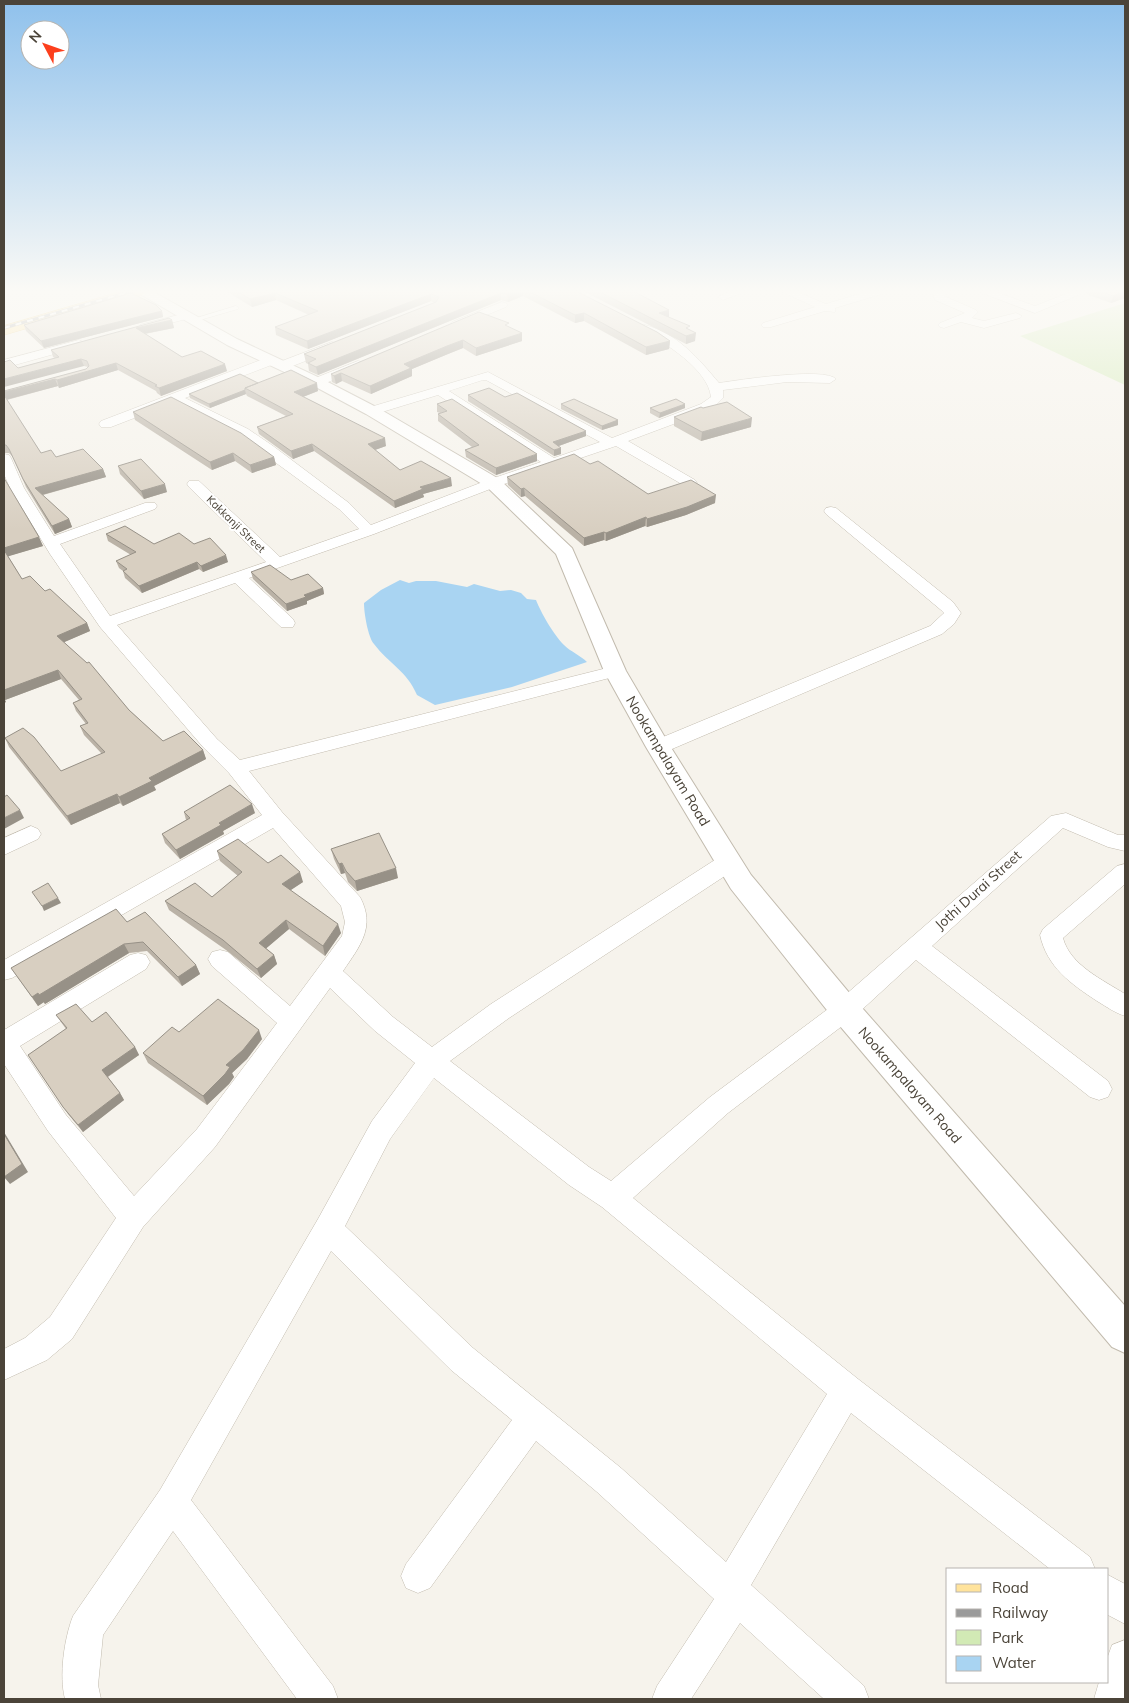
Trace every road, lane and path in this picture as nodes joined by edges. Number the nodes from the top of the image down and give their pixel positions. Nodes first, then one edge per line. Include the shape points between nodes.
1 (254, 370) edge
2 (292, 370) edge
3 (345, 370) edge
4 (702, 370) edge
5 (830, 379) dead end
6 (317, 382) junction
7 (716, 387) junction
8 (439, 390) junction
9 (176, 399) junction
10 (372, 411) junction
11 (106, 424) dead end
12 (615, 442) junction
13 (4, 458) edge
14 (552, 463) junction
15 (493, 483) junction
16 (690, 483) edge
17 (194, 484) dead end
18 (150, 506) dead end
19 (831, 511) dead end
20 (369, 531) junction
21 (51, 542) junction
22 (277, 564) junction
23 (238, 577) junction
24 (106, 623) junction
25 (287, 623) dead end
26 (615, 671) junction
27 (658, 747) junction
28 (236, 768) junction
29 (275, 817) junction
30 (31, 834) dead end
31 (1125, 843) edge
32 (4, 847) edge
33 (729, 862) junction
34 (1125, 872) edge
35 (915, 946) junction
36 (220, 959) dead end
37 (138, 962) dead end
38 (4, 971) edge
39 (329, 972) junction
40 (1125, 1006) edge
41 (845, 1010) junction
42 (291, 1022) junction
43 (4, 1043) edge
44 (431, 1061) junction
45 (1099, 1089) dead end
46 (612, 1198) junction
47 (133, 1217) junction
48 (328, 1229) junction
49 (1125, 1334) edge
50 (4, 1364) edge
51 (847, 1390) junction
52 (533, 1418) junction
53 (172, 1502) junction
54 (1077, 1568) edge
55 (418, 1576) dead end
56 (733, 1593) junction
57 (1109, 1593) edge
58 (1125, 1606) edge
59 (1125, 1658) edge
60 (83, 1699) edge
61 (320, 1699) edge
62 (670, 1699) edge
63 (851, 1699) edge
64 (1112, 1699) edge

1 - 9 street
2 - 6 street, Nookampalayam Road
3 - 6 street
4 - 7 street
5 - 7 street via 788,378
6 - 10 street, Nookampalayam Road
7 - 12 street via 717,398 706,407
8 - 10 street
8 - 12 street via 488,376
8 - 14 street
9 - 11 street
9 - 20 street via 242,432 268,449 344,506
10 - 15 street, Nookampalayam Road
12 - 14 street
12 - 16 street
13 - 21 street via 17,488
14 - 15 street
15 - 20 street
15 - 26 street, Nookampalayam Road via 565,552
17 - 22 street, Kakkanji Street
18 - 21 street
19 - 27 street via 947,606 953,613 948,620 936,630
20 - 22 street
21 - 24 street
22 - 23 street
23 - 24 street
23 - 25 street
24 - 28 street via 210,743
26 - 27 street, Nookampalayam Road
26 - 28 street
27 - 33 street, Nookampalayam Road
28 - 29 street
29 - 38 street
29 - 39 street via 352,903 356,922 353,938
30 - 32 street
31 - 35 street, Jothi Durai Street via 1115,842 1074,822 1058,821
33 - 41 street, Nookampalayam Road via 741,882
33 - 44 street via 500,1011
34 - 40 street via 1051,935 1052,945 1064,964
35 - 41 street, Jothi Durai Street
35 - 45 street
36 - 42 street
37 - 43 street
39 - 42 street
39 - 44 street via 384,1024
41 - 46 street, Jothi Durai Street via 720,1105
41 - 49 street, Nookampalayam Road
42 - 47 street via 206,1138
43 - 47 street via 57,1123
44 - 46 street
44 - 48 street via 381,1130
46 - 51 street
47 - 50 street via 61,1328 36,1349
48 - 52 street via 462,1359
48 - 53 street
51 - 54 street
51 - 56 street
52 - 55 street
52 - 56 street via 609,1480
53 - 60 street via 86,1629 80,1685
53 - 61 street
56 - 62 street
56 - 63 street
57 - 58 street
59 - 64 street

